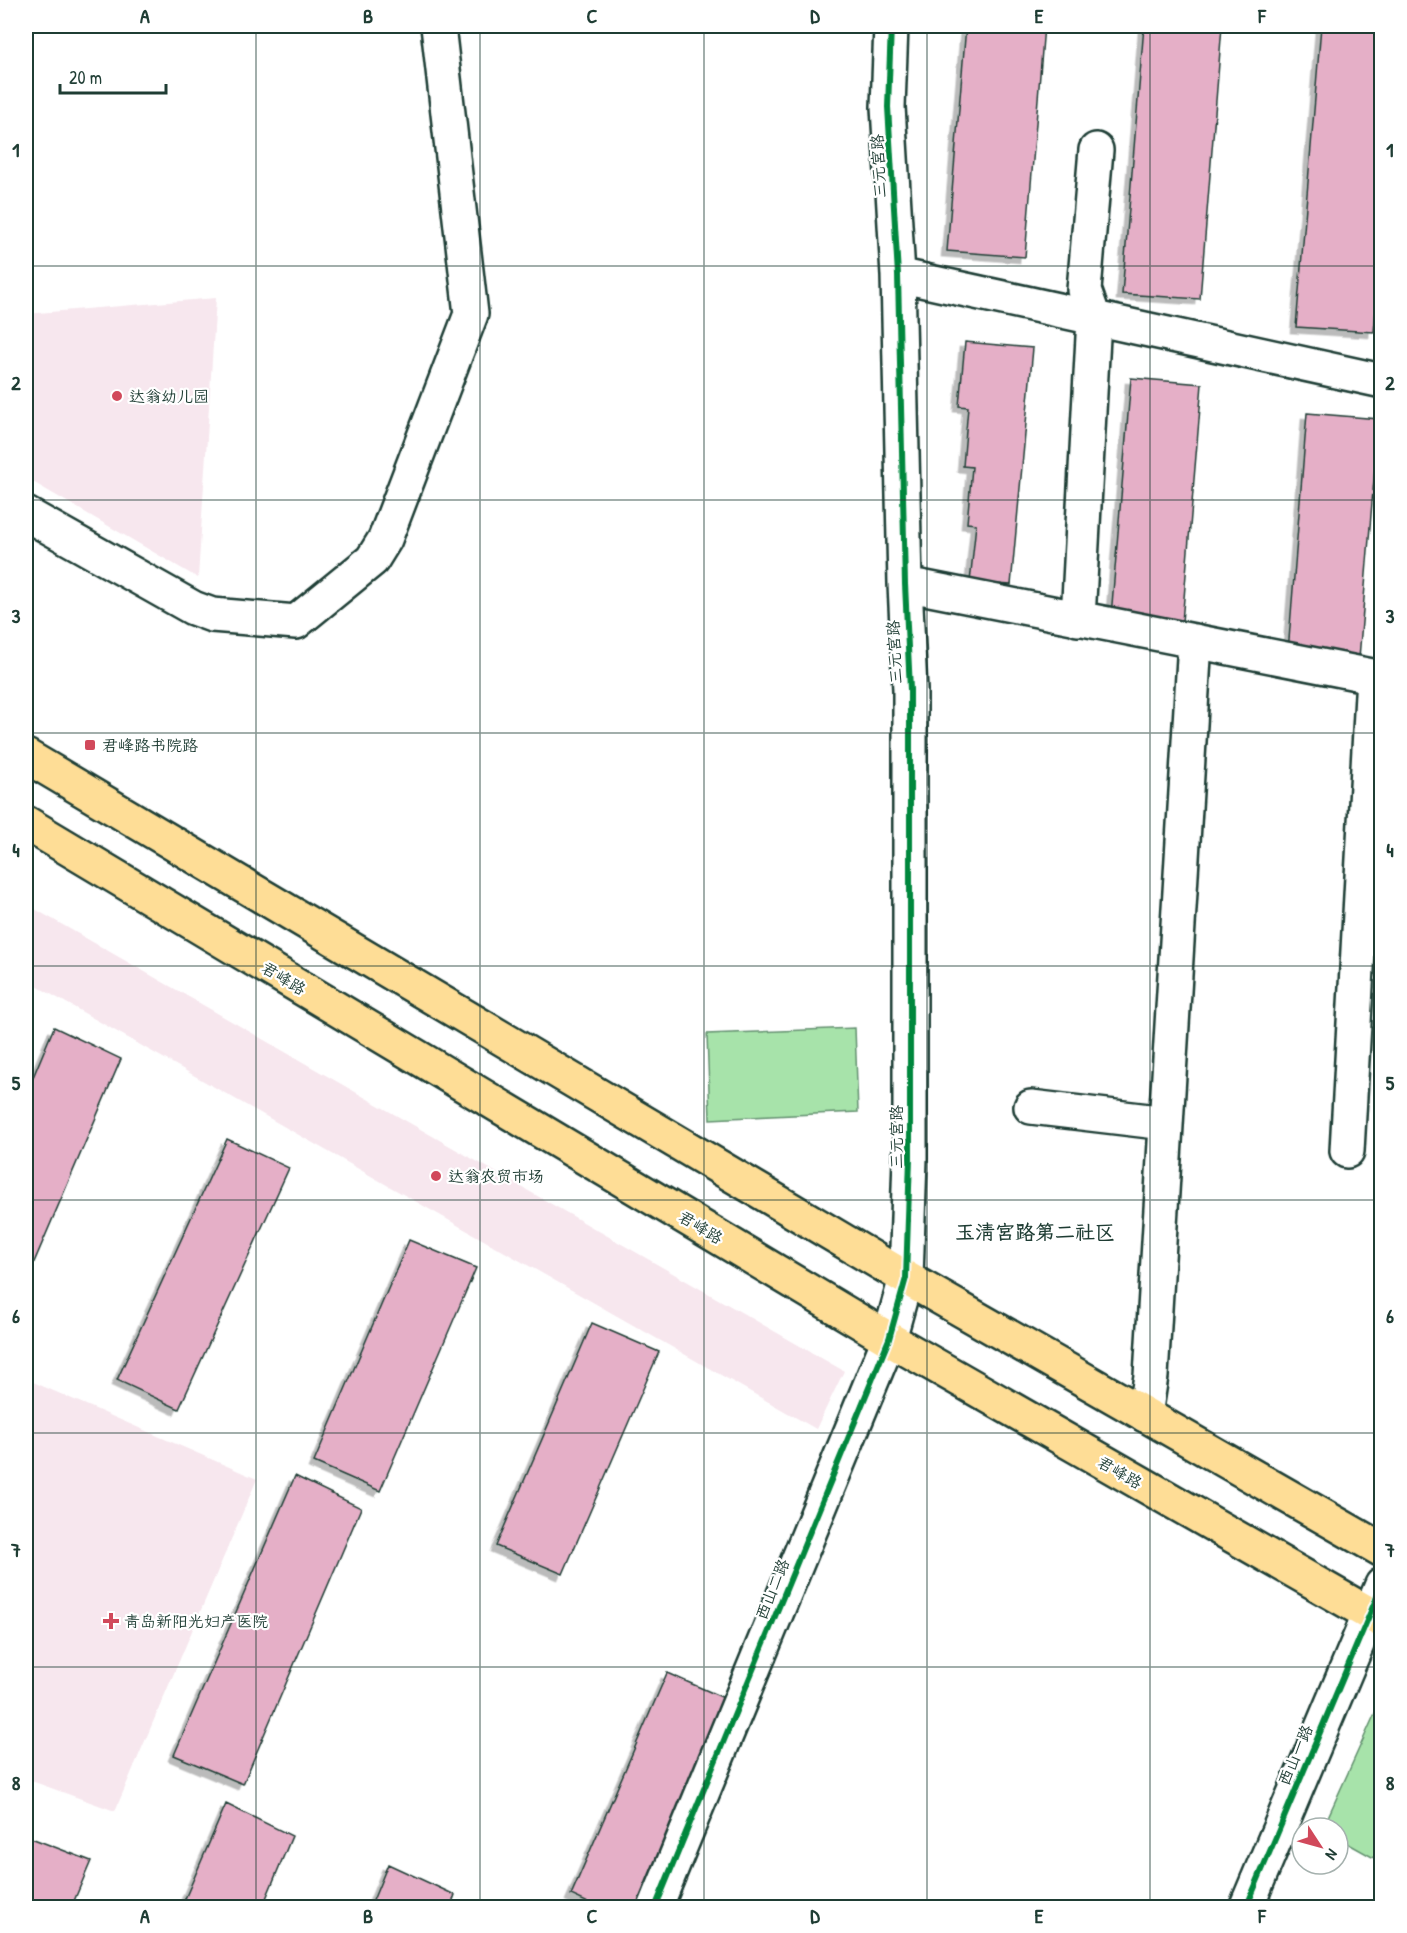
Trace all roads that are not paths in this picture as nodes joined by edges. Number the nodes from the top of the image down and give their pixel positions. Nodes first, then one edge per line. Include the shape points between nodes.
1 (438, 26) edge
2 (891, 26) edge
3 (1096, 150) dead end
4 (898, 275) junction
5 (1094, 318) junction
6 (1382, 381) edge
7 (26, 514) edge
8 (904, 584) junction
9 (1078, 619) junction
10 (1195, 641) junction
11 (1378, 677) edge
12 (26, 756) edge
13 (26, 823) edge
14 (1031, 1107) dead end
15 (1166, 1123) junction
16 (1347, 1151) dead end
17 (906, 1278) junction
18 (889, 1340) junction
19 (1145, 1415) junction
20 (1382, 1550) edge
21 (1377, 1606) edge
22 (655, 1908) edge
23 (1246, 1908) edge

1 - 7 street via 471,314 386,539 372,560 296,622 212,615
2 - 4 street, 三元宫路 via 888,107
3 - 5 street via 1084,290
4 - 5 street
4 - 8 street, 三元宫路
5 - 6 street
5 - 9 street
8 - 9 street
8 - 17 street, 三元宫路 via 910,738 910,1158
9 - 10 street
10 - 11 street
10 - 15 street
11 - 16 street
12 - 17 main road
13 - 18 main road, 君峰路
14 - 15 street
15 - 19 street via 1151,1376
17 - 18 street, 西山二路
17 - 19 main road
18 - 21 main road, 君峰路
18 - 22 street, 西山二路
19 - 20 main road
21 - 23 street, 西山一路

